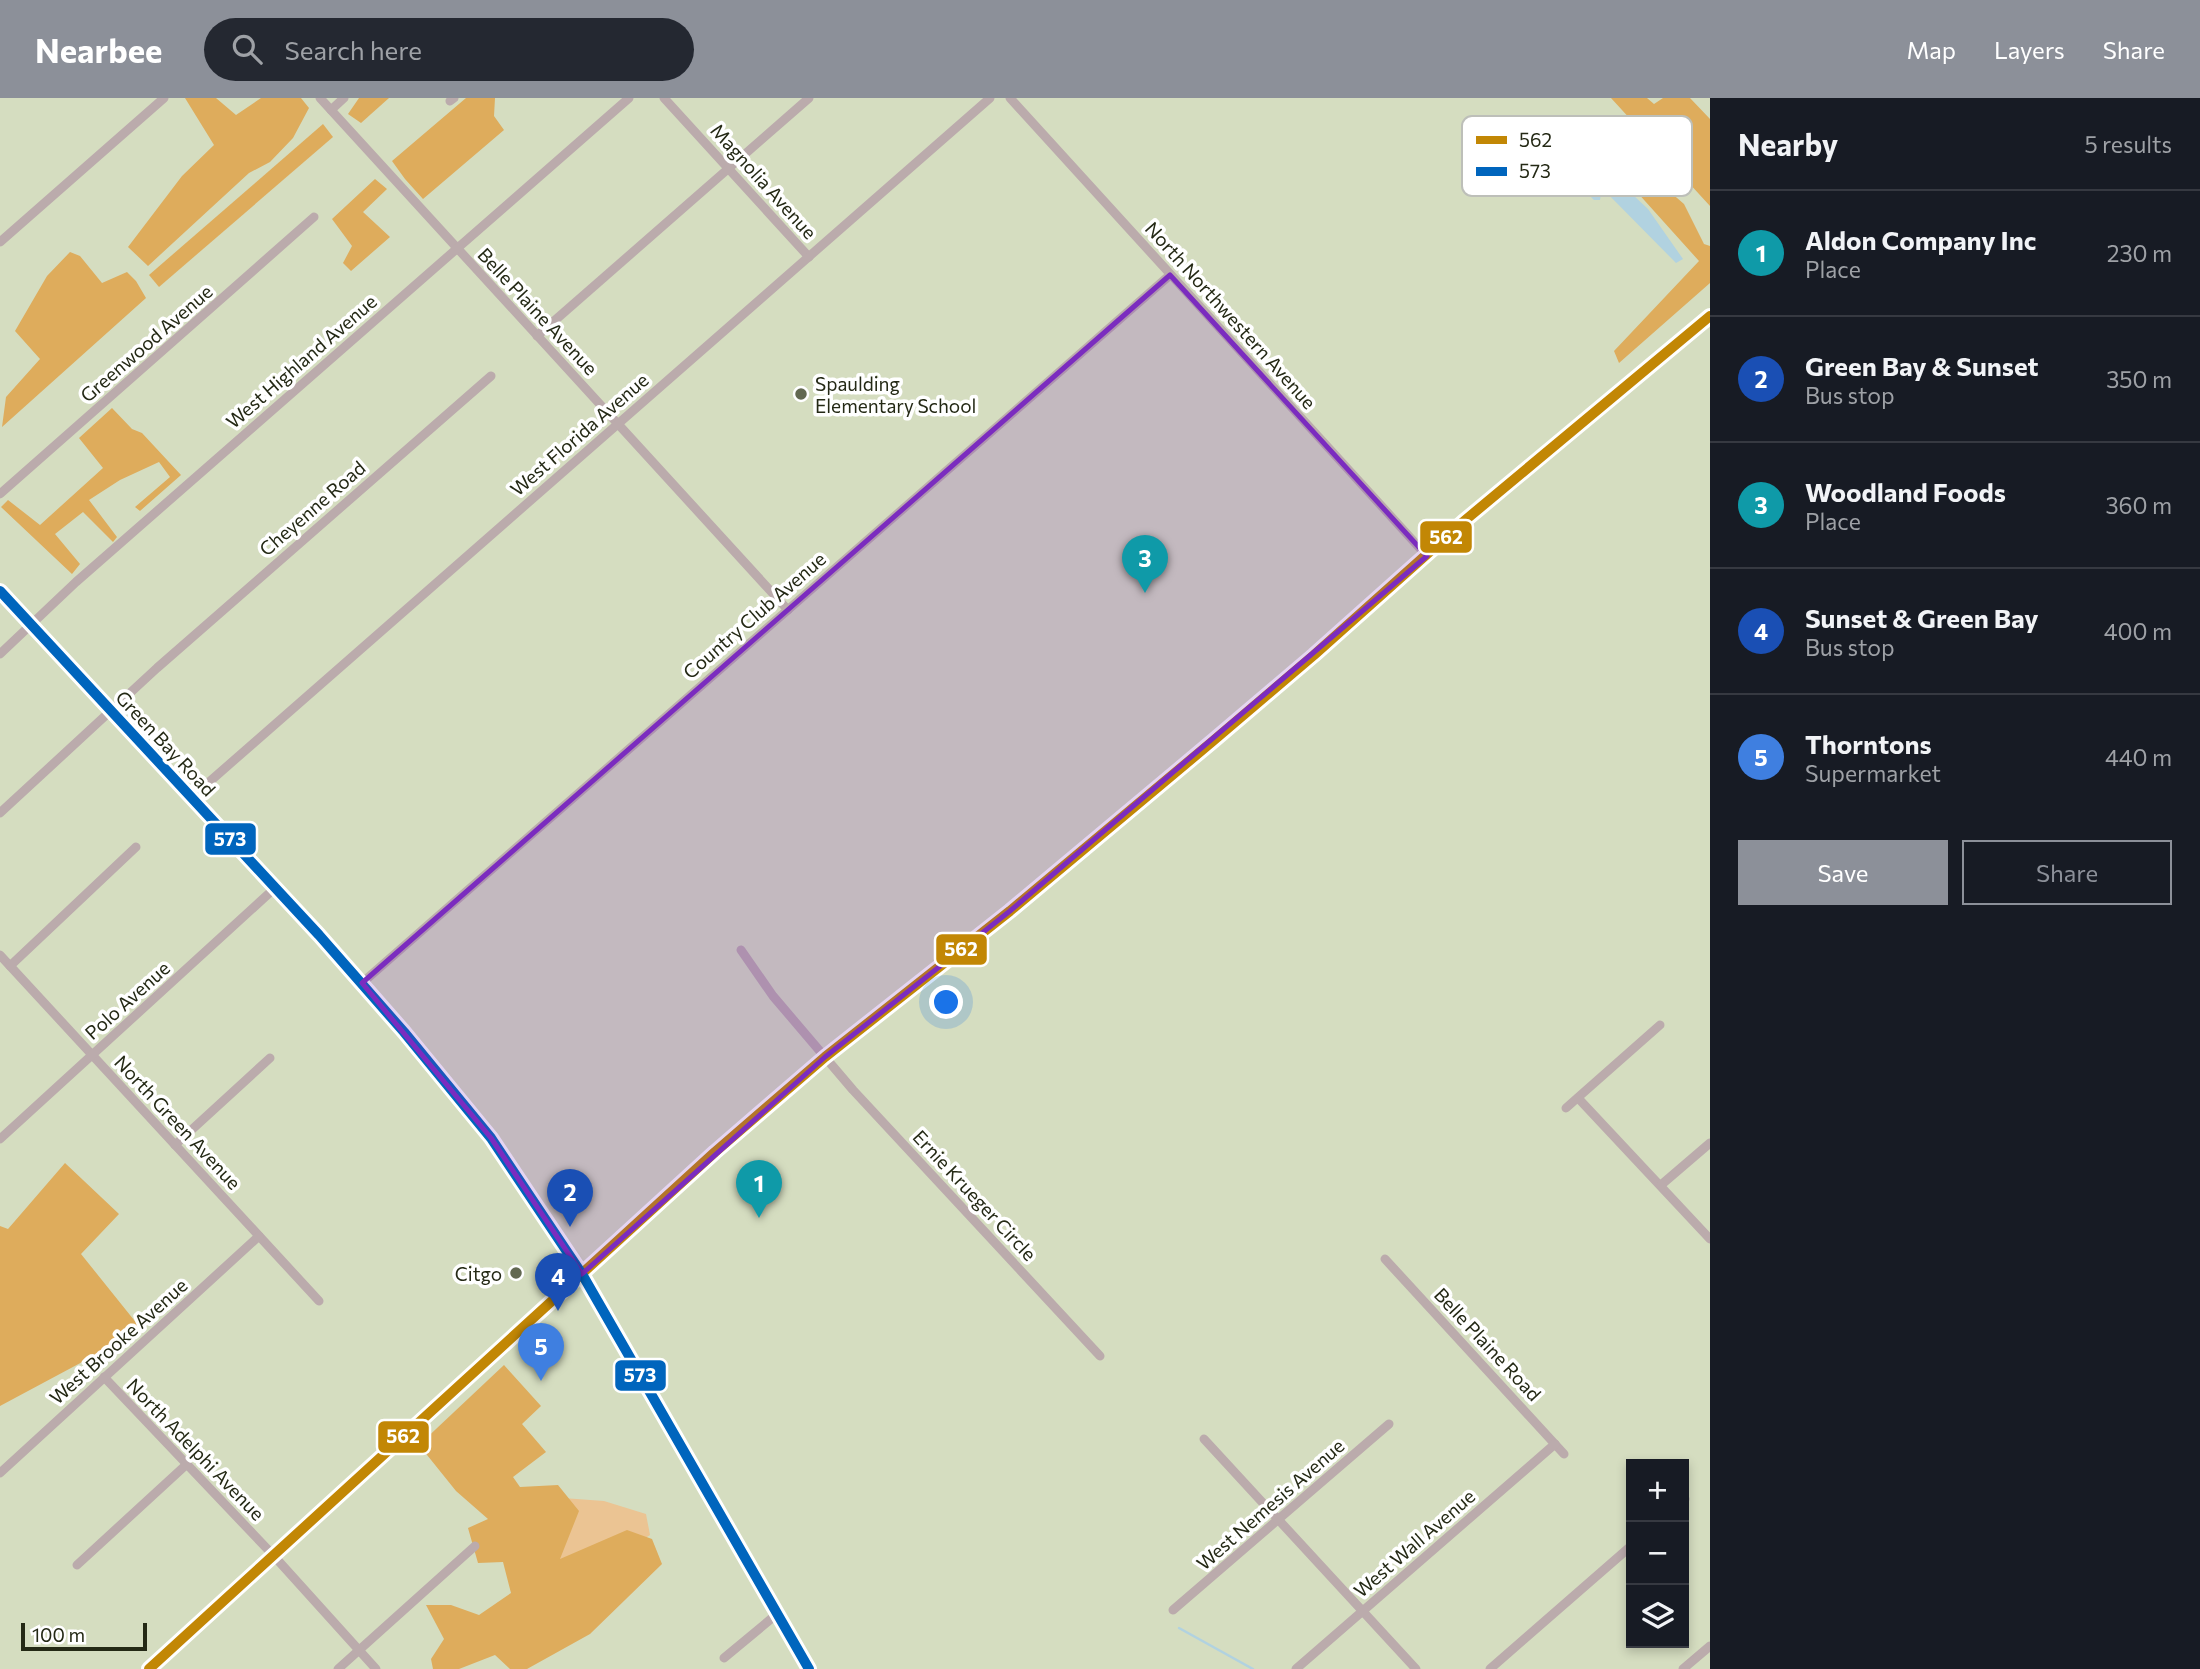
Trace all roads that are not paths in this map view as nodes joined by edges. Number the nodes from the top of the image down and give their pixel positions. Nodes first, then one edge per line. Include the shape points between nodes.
1 (164, 98) edge
2 (320, 98) edge
3 (344, 98) edge
4 (629, 98) edge
5 (664, 98) edge
6 (809, 98) edge
7 (990, 98) edge
8 (1010, 98) edge
9 (331, 110) junction
10 (728, 167) junction
11 (314, 217) dead end
12 (0, 242) edge
13 (457, 249) junction
14 (809, 257) junction
15 (1170, 275) junction
16 (1710, 316) edge
17 (537, 336) junction
18 (491, 376) dead end
19 (618, 424) junction
20 (0, 494) edge
21 (1427, 556) junction
22 (0, 591) edge
23 (788, 610) junction
24 (30, 623) junction
25 (0, 654) edge
26 (111, 709) junction
27 (192, 797) junction
28 (0, 813) edge
29 (136, 847) dead end
30 (276, 887) junction
31 (741, 950) dead end
32 (0, 955) edge
33 (10, 966) junction
34 (362, 983) junction
35 (1660, 1026) dead end
36 (92, 1055) junction
37 (825, 1057) junction
38 (270, 1058) dead end
39 (1578, 1098) junction
40 (1566, 1108) dead end
41 (0, 1139) edge
42 (1710, 1143) edge
43 (175, 1145) junction
44 (1661, 1185) junction
45 (260, 1236) junction
46 (1710, 1240) edge
47 (1385, 1259) dead end
48 (582, 1274) junction
49 (319, 1301) dead end
50 (1100, 1356) dead end
51 (104, 1377) junction
52 (1389, 1424) dead end
53 (1203, 1439) dead end
54 (1555, 1444) junction
55 (1564, 1454) dead end
56 (187, 1464) junction
57 (0, 1473) edge
58 (1278, 1520) junction
59 (475, 1546) dead end
60 (1626, 1550) edge
61 (274, 1556) junction
62 (77, 1564) dead end
63 (1173, 1610) dead end
64 (1362, 1611) junction
65 (777, 1614) junction
66 (1710, 1646) edge
67 (359, 1650) junction
68 (724, 1658) dead end
69 (149, 1669) edge
70 (338, 1669) edge
71 (376, 1669) edge
72 (809, 1669) edge
73 (1296, 1669) edge
74 (1416, 1669) edge
75 (1490, 1669) edge
76 (1683, 1669) edge

1 - 12 street
2 - 9 street, Belle Plaine Avenue
3 - 9 street
4 - 13 street, West Highland Avenue
5 - 10 street, Magnolia Avenue
6 - 10 street
7 - 14 street, West Florida Avenue
8 - 15 street, North Northwestern Avenue
9 - 13 street, Belle Plaine Avenue
10 - 14 street, Magnolia Avenue
10 - 17 street
11 - 20 street, Greenwood Avenue
13 - 17 street, Belle Plaine Avenue
13 - 24 street, West Highland Avenue
14 - 19 street, West Florida Avenue
15 - 21 street, North Northwestern Avenue
15 - 23 street, Country Club Avenue
16 - 21 street
17 - 19 street, Belle Plaine Avenue
18 - 26 street, Cheyenne Road
19 - 23 street, Belle Plaine Avenue
19 - 27 street, West Florida Avenue
21 - 37 street via 1020,902
22 - 24 main road, Green Bay Road
23 - 34 street, Country Club Avenue
24 - 25 street, West Highland Avenue
24 - 26 main road, Green Bay Road
26 - 27 main road, Green Bay Road
26 - 28 street, Cheyenne Road
27 - 30 main road, Green Bay Road
29 - 33 street
30 - 34 main road, Green Bay Road
30 - 36 street, Polo Avenue
31 - 37 street, Ernie Krueger Circle
32 - 33 street, North Green Avenue
33 - 36 street, North Green Avenue
34 - 48 main road, Green Bay Road via 491,1138
35 - 39 street
36 - 41 street, Polo Avenue
36 - 43 street, North Green Avenue
37 - 48 street
37 - 50 street, Ernie Krueger Circle
38 - 43 street
39 - 40 street
39 - 44 street
42 - 44 street
43 - 45 street, North Green Avenue
44 - 46 street
45 - 49 street, North Green Avenue
45 - 51 street, West Brooke Avenue
47 - 54 street, Belle Plaine Road
48 - 61 street
48 - 65 main road, Green Bay Road
51 - 56 street, North Adelphi Avenue
51 - 57 street, West Brooke Avenue
52 - 58 street, West Nemesis Avenue
53 - 58 street
54 - 55 street, Belle Plaine Road
54 - 64 street, West Wall Avenue
56 - 61 street, North Adelphi Avenue
56 - 62 street
58 - 63 street, West Nemesis Avenue
58 - 64 street
59 - 67 street
60 - 75 street
61 - 67 street, North Adelphi Avenue
61 - 69 street
64 - 73 street, West Wall Avenue
64 - 74 street
65 - 68 street
65 - 72 main road, Green Bay Road
66 - 76 street
67 - 70 street
67 - 71 street, North Adelphi Avenue

